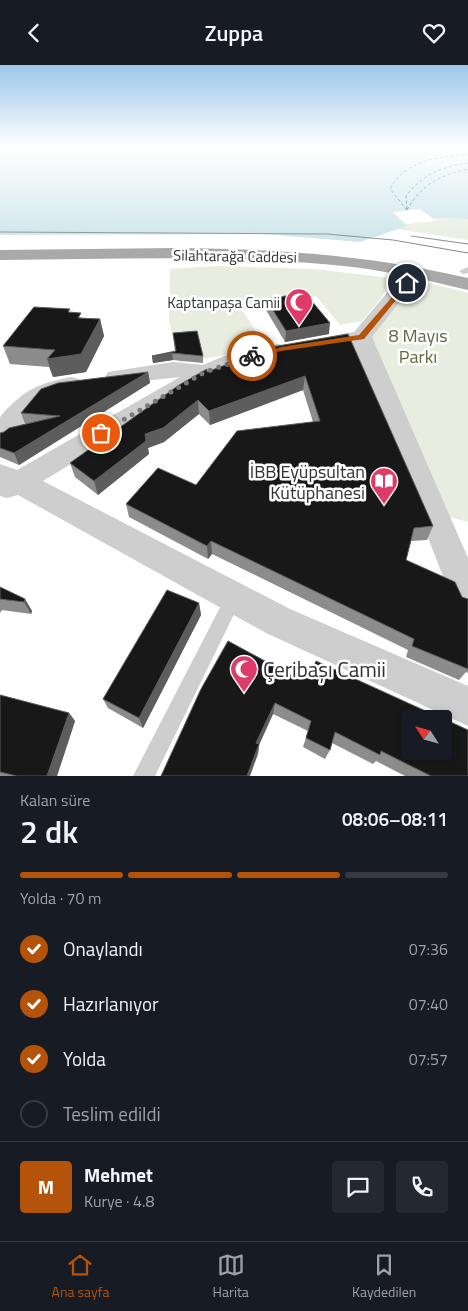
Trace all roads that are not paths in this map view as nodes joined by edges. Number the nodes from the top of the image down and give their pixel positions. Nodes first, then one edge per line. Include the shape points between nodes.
1 (0, 245) edge
2 (0, 255) edge
3 (414, 272) junction
4 (467, 274) edge
5 (361, 337) junction
6 (205, 372) junction
7 (0, 435) edge
8 (6, 482) edge
9 (468, 597) edge
10 (234, 598) junction
11 (468, 706) edge
12 (144, 776) edge

1 - 4 main road, Silahtarağa Caddesi via 295,247 392,258
2 - 3 main road, Silahtarağa Caddesi via 270,255
3 - 4 main road, Silahtarağa Caddesi
3 - 5 street
5 - 6 street via 281,349 232,361
5 - 9 street
6 - 7 street via 173,369 56,386 36,394
6 - 8 street
8 - 10 street
10 - 11 street
10 - 12 lane

